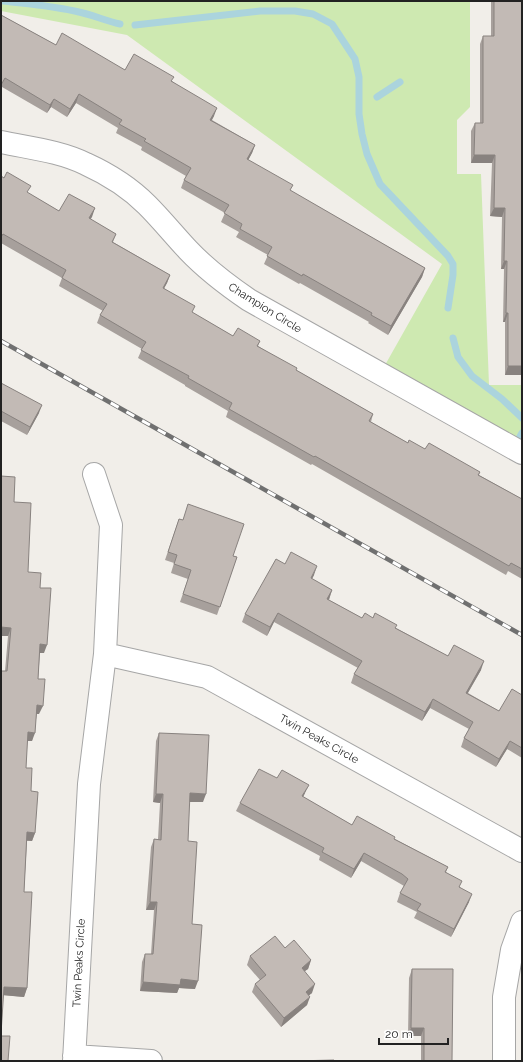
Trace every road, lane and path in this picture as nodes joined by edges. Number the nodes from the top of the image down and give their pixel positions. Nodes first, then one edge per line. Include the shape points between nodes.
1 (1, 142) edge
2 (522, 453) edge
3 (94, 474) dead end
4 (105, 654) junction
5 (522, 851) edge
6 (522, 922) edge
7 (74, 1059) edge
8 (151, 1061) edge
9 (504, 1061) edge

1 - 2 street, Champion Circle via 66,156 107,175 146,204 188,250 228,286
3 - 4 street, Twin Peaks Circle via 111,525
4 - 5 street, Twin Peaks Circle via 207,677
4 - 7 street, Twin Peaks Circle via 89,784
6 - 9 street via 512,950 504,997
7 - 8 street, Twin Peaks Circle

